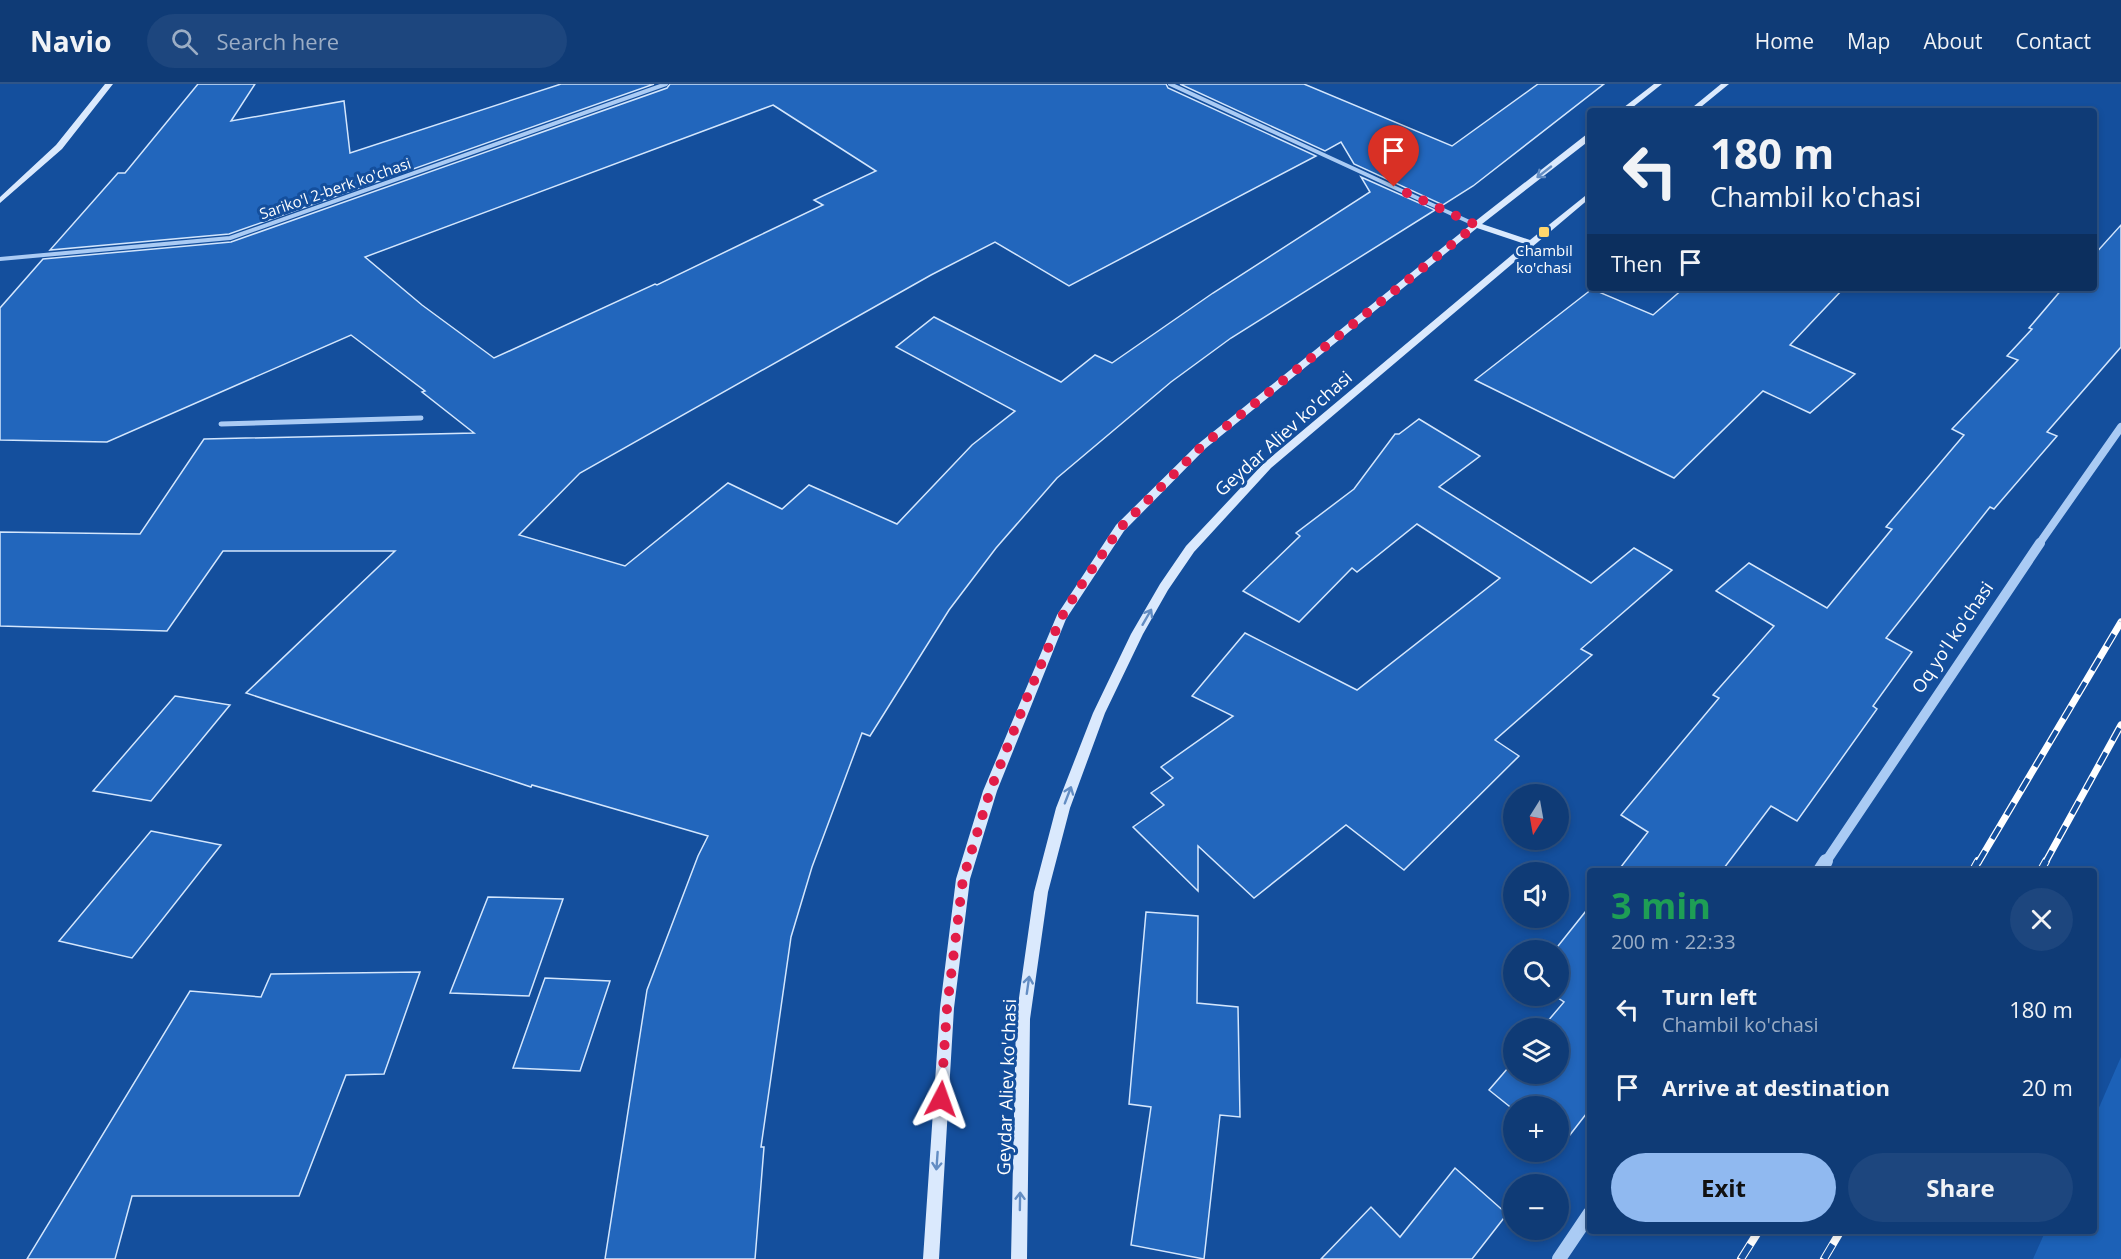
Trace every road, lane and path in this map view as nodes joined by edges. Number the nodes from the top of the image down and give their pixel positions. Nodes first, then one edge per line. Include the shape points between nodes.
1 (109, 84) edge
2 (666, 84) edge
3 (1170, 84) edge
4 (1658, 84) edge
5 (1725, 84) edge
6 (1627, 108) edge
7 (1696, 108) edge
8 (1587, 138) edge
9 (1587, 196) edge
10 (0, 201) edge
11 (1476, 225) junction
12 (1530, 243) junction
13 (0, 258) edge
14 (421, 418) dead end
15 (221, 424) dead end
16 (2121, 427) edge
17 (1822, 868) edge
18 (1587, 1217) edge
19 (931, 1259) edge
20 (1018, 1259) edge
21 (1559, 1259) edge

1 - 10 main road via 59,147
2 - 13 street, Sariko'l 2-berk ko'chasi via 230,238
3 - 11 street
4 - 6 main road
5 - 7 main road
8 -> 11 main road, Geydar Aliev ko'chasi
9 - 12 main road, Geydar Aliev ko'chasi
11 - 12 main road
11 -> 19 main road, Geydar Aliev ko'chasi via 1202,446 1120,528 1061,618 990,791 963,879 947,1008
20 -> 12 main road, Geydar Aliev ko'chasi via 1023,1019 1041,891 1063,807 1099,713 1137,634 1190,549 1267,466
14 - 15 street
16 - 17 street, Oq yo'l ko'chasi via 2004,594
18 - 21 street

